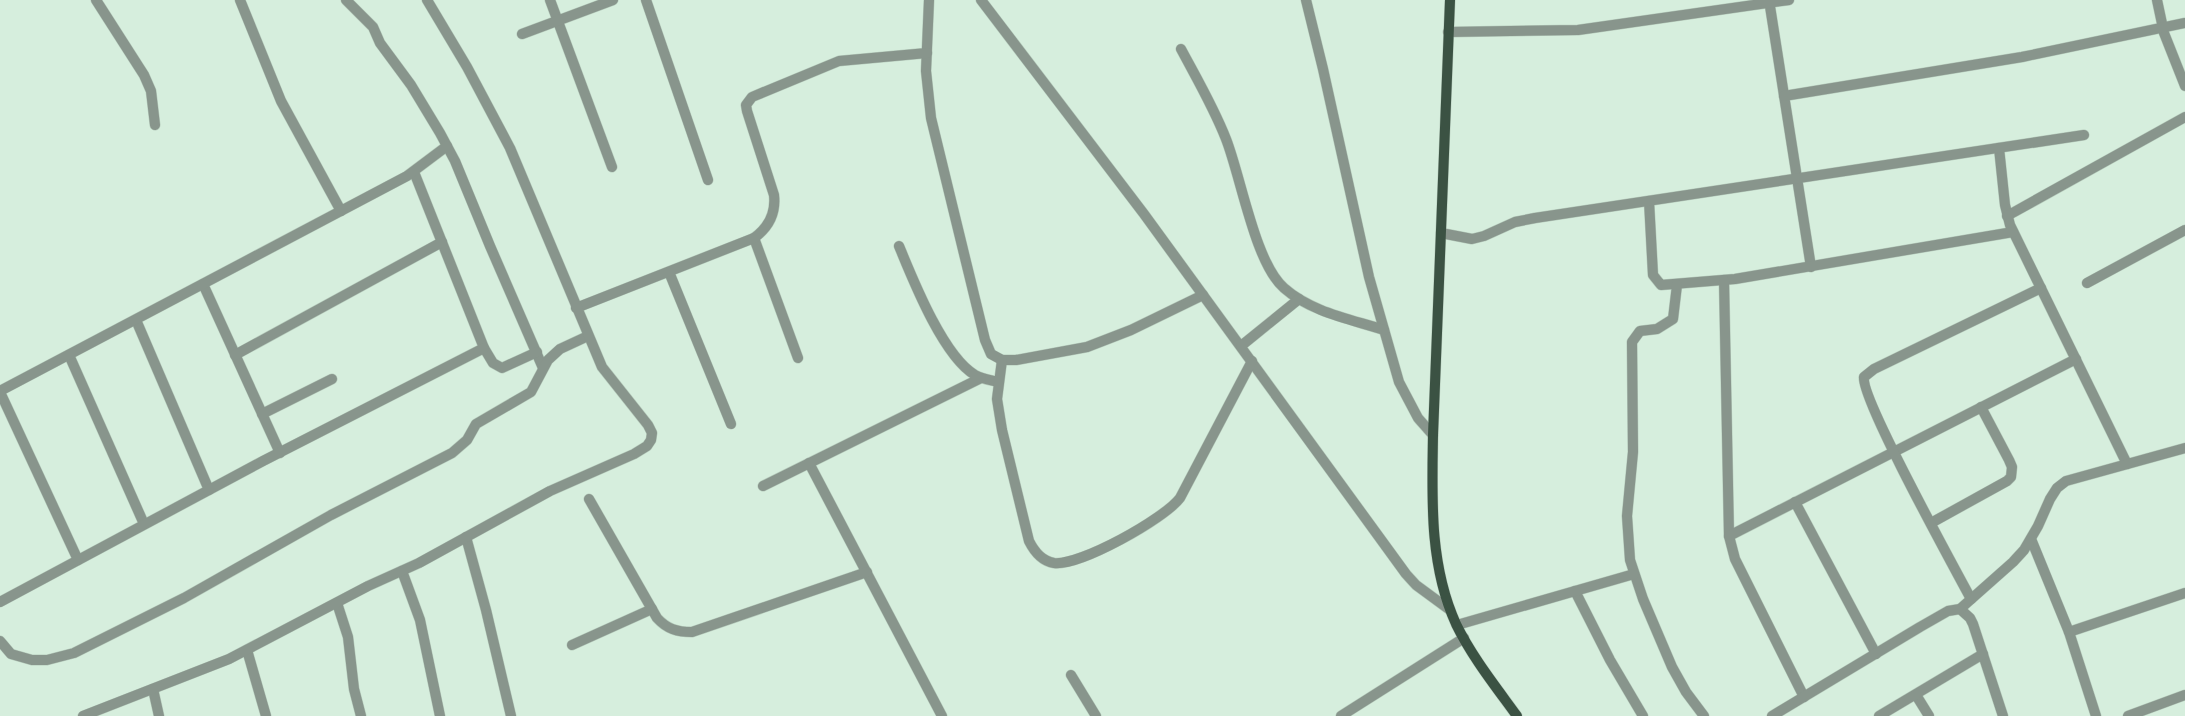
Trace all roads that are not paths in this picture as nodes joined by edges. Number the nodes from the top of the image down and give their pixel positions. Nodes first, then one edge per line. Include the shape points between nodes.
1 (96, 0) edge
2 (240, 0) edge
3 (346, 0) edge
4 (427, 0) edge
5 (550, 0) edge
6 (613, 0) edge
7 (646, 0) edge
8 (929, 0) edge
9 (981, 0) edge
10 (1306, 0) edge
11 (1450, 0) edge
12 (1789, 0) edge
13 (2158, 0) edge
14 (1770, 1) edge
15 (558, 21) junction
16 (2185, 22) edge
17 (2162, 28) junction
18 (1448, 32) junction
19 (522, 34) dead end
20 (1181, 49) dead end
21 (927, 53) junction
22 (2185, 86) edge
23 (1784, 96) junction
24 (2185, 117) edge
25 (155, 125) dead end
26 (2084, 135) dead end
27 (447, 146) junction
28 (1999, 148) junction
29 (612, 167) dead end
30 (414, 172) junction
31 (708, 180) dead end
32 (1797, 180) junction
33 (1649, 201) junction
34 (341, 212) junction
35 (2007, 216) junction
36 (2185, 230) edge
37 (1441, 232) junction
38 (2014, 232) junction
39 (754, 238) junction
40 (442, 242) junction
41 (899, 246) dead end
42 (1811, 267) junction
43 (669, 272) junction
44 (1724, 280) junction
45 (2087, 283) dead end
46 (203, 284) junction
47 (1677, 285) junction
48 (2041, 288) junction
49 (1204, 295) junction
50 (1298, 299) junction
51 (576, 308) junction
52 (136, 320) junction
53 (1384, 330) junction
54 (588, 336) junction
55 (1240, 346) junction
56 (484, 348) junction
57 (537, 352) junction
58 (69, 355) junction
59 (235, 355) junction
60 (798, 358) dead end
61 (2076, 359) junction
62 (1002, 360) junction
63 (1252, 361) junction
64 (544, 368) junction
65 (981, 378) junction
66 (332, 379) dead end
67 (998, 382) junction
68 (0, 391) edge
69 (1981, 407) junction
70 (262, 414) junction
71 (731, 424) dead end
72 (1433, 435) junction
73 (2185, 448) edge
74 (1894, 451) junction
75 (280, 453) junction
76 (809, 463) junction
77 (2127, 464) junction
78 (763, 486) dead end
79 (209, 490) junction
80 (588, 499) dead end
81 (1795, 502) junction
82 (1931, 523) junction
83 (144, 524) junction
84 (1729, 536) junction
85 (466, 537) junction
86 (2031, 539) junction
87 (78, 560) junction
88 (402, 571) junction
89 (867, 572) junction
90 (1634, 574) junction
91 (1575, 590) junction
92 (2185, 593) edge
93 (1971, 599) junction
94 (0, 602) edge
95 (337, 603) junction
96 (652, 609) junction
97 (1960, 609) junction
98 (1450, 610) junction
99 (1457, 625) junction
100 (2068, 632) junction
101 (1464, 638) junction
102 (0, 641) edge
103 (572, 645) dead end
104 (246, 650) junction
105 (1876, 654) junction
106 (1983, 654) junction
107 (1071, 675) dead end
108 (153, 689) junction
109 (1916, 694) junction
110 (2185, 695) edge
111 (1804, 697) junction
112 (83, 716) edge
113 (159, 716) edge
114 (266, 716) edge
115 (361, 716) edge
116 (440, 716) edge
117 (511, 716) edge
118 (942, 716) edge
119 (1096, 716) edge
120 (1341, 716) edge
121 (1516, 716) edge
122 (1643, 716) edge
123 (1704, 716) edge
124 (1772, 716) edge
125 (1879, 716) edge
126 (1929, 716) edge
127 (2003, 716) edge
128 (2096, 716) edge
129 (2128, 716) edge

1 - 25 street via 144,75 151,90
2 - 34 street via 281,101
3 - 27 street via 372,27 380,43 411,85
4 - 51 street via 471,72 506,141
5 - 15 street
6 - 15 street
7 - 31 street
8 - 21 street
9 - 49 street
10 - 53 street via 1369,277
11 - 18 main road
12 - 14 street
13 - 17 street
14 - 18 street via 1578,30
14 - 23 street
15 - 19 street
15 - 29 street
16 - 17 street
17 - 22 street
17 - 23 street via 2035,55
18 - 37 main road
20 - 50 street via 1227,141 1267,266 1283,288
21 - 39 street via 839,61 747,101 747,111 775,201 768,226
21 - 62 street via 931,118 983,333 991,354
23 - 32 street
24 - 35 street
26 - 28 street
27 - 30 street
27 - 57 street
28 - 32 street
28 - 35 street
30 - 34 street
30 - 40 street
32 - 33 street
32 - 42 street
33 - 37 street via 1515,222 1472,239
33 - 47 street via 1653,275 1661,285
34 - 46 street
35 - 38 street
36 - 45 street
37 - 72 main road
38 - 42 street
38 - 48 street
39 - 43 street
39 - 60 street
40 - 56 street
40 - 59 street
41 - 65 street via 919,294 944,340 967,369
42 - 44 street
43 - 51 street
43 - 71 street
44 - 47 street
44 - 84 street
46 - 52 street
46 - 59 street
47 - 90 street via 1673,319 1657,329 1640,331 1632,342 1633,452 1627,535
48 - 61 street
48 - 74 street via 1868,374 1863,382 1865,389
49 - 55 street
49 - 62 street via 1131,330 1087,347 1016,360
50 - 53 street via 1319,310
50 - 55 street
51 - 54 street
52 - 58 street
52 - 79 street
53 - 72 street via 1399,382 1418,418
54 - 64 street via 560,349 548,360
54 - 85 street via 602,367 648,425 652,433 651,440 647,446 634,454 550,491
55 - 63 street
56 - 57 street via 493,363 502,368
56 - 75 street
57 - 64 street
58 - 68 street
58 - 83 street
59 - 70 street
61 - 69 street
61 - 77 street
62 - 67 street
63 - 67 street via 1174,507 1136,531 1080,559 1062,563 1042,558 1034,552 1029,541 1002,430 997,399
63 - 98 street via 1406,574 1416,585
64 - 102 street via 531,392 476,424 467,440 452,453 331,515 113,634 74,653 47,660 19,658 11,654
65 - 67 street
65 - 76 street
66 - 70 street
68 - 87 street
69 - 74 street
69 - 82 street via 2012,466 2011,477
70 - 75 street
72 - 98 main road via 1432,505 1437,556
73 - 77 street
74 - 81 street
74 - 82 street
75 - 79 street
76 - 78 street
76 - 89 street
77 - 86 street via 2079,477 2057,488
79 - 83 street
80 - 96 street
81 - 84 street
81 - 105 street
82 - 93 street
83 - 87 street
84 - 111 street via 1738,565
85 - 88 street
85 - 117 street
86 - 93 street via 2013,562
86 - 100 street
87 - 94 street
88 - 95 street
88 - 116 street via 422,631
89 - 96 street via 692,632 664,625
89 - 118 street
90 - 91 street
90 - 123 street via 1672,667
91 - 99 street
91 - 122 street via 1610,660
92 - 100 street
93 - 97 street
95 - 104 street
95 - 115 street via 348,637 354,689
96 - 103 street
97 - 105 street via 1948,611
97 - 106 street via 1970,618
98 - 99 main road
99 - 101 main road
100 - 128 street
101 - 120 street
101 - 121 main road
104 - 108 street
104 - 114 street
105 - 111 street
106 - 109 street
106 - 127 street
107 - 119 street
108 - 112 street
108 - 113 street
109 - 125 street
109 - 126 street
110 - 129 street
111 - 124 street

